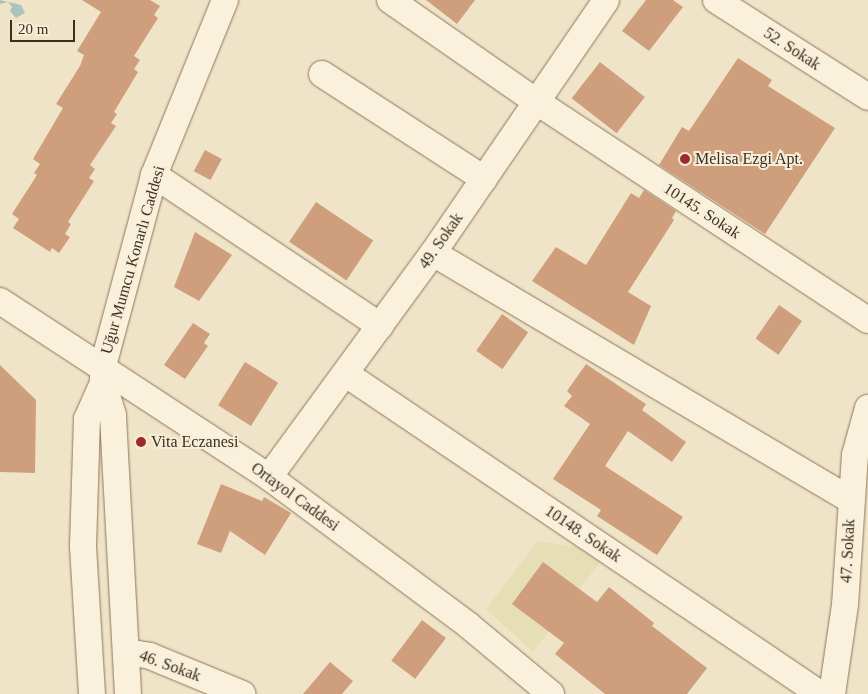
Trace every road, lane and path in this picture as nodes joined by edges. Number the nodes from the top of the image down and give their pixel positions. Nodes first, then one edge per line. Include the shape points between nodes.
1 (225, 0) edge
2 (390, 0) edge
3 (606, 0) edge
4 (716, 0) edge
5 (322, 74) dead end
6 (868, 97) edge
7 (536, 102) junction
8 (154, 175) junction
9 (484, 179) junction
10 (433, 253) junction
11 (0, 301) edge
12 (868, 320) edge
13 (380, 326) junction
14 (103, 374) junction
15 (346, 374) junction
16 (868, 408) edge
17 (269, 477) junction
18 (851, 500) junction
19 (126, 652) junction
20 (92, 694) edge
21 (128, 694) edge
22 (242, 694) edge
23 (551, 694) edge
24 (820, 694) edge
25 (832, 694) edge

1 - 8 street, Uğur Mumcu Konarlı Caddesi
2 - 7 street, 10145. Sokak
3 - 7 street, 49. Sokak
4 - 6 street, 52. Sokak
5 - 9 street
7 - 9 street, 49. Sokak
7 - 12 street, 10145. Sokak
8 - 13 street
8 - 14 street, Uğur Mumcu Konarlı Caddesi
9 - 10 street, 49. Sokak
10 - 13 street, 49. Sokak
10 - 18 street
11 - 14 street, Ortayol Caddesi
13 - 15 street, 49. Sokak
14 - 17 street, Ortayol Caddesi
14 - 19 street via 113,415
14 - 20 street, Uğur Mumcu Konarlı Caddesi via 86,429 83,546
15 - 17 street, 49. Sokak
15 - 24 street, 10148. Sokak
16 - 18 street, 47. Sokak via 858,436
17 - 23 street, Ortayol Caddesi via 468,625
18 - 25 street, 47. Sokak via 845,605
19 - 21 street
19 - 22 street, 46. Sokak via 150,656

